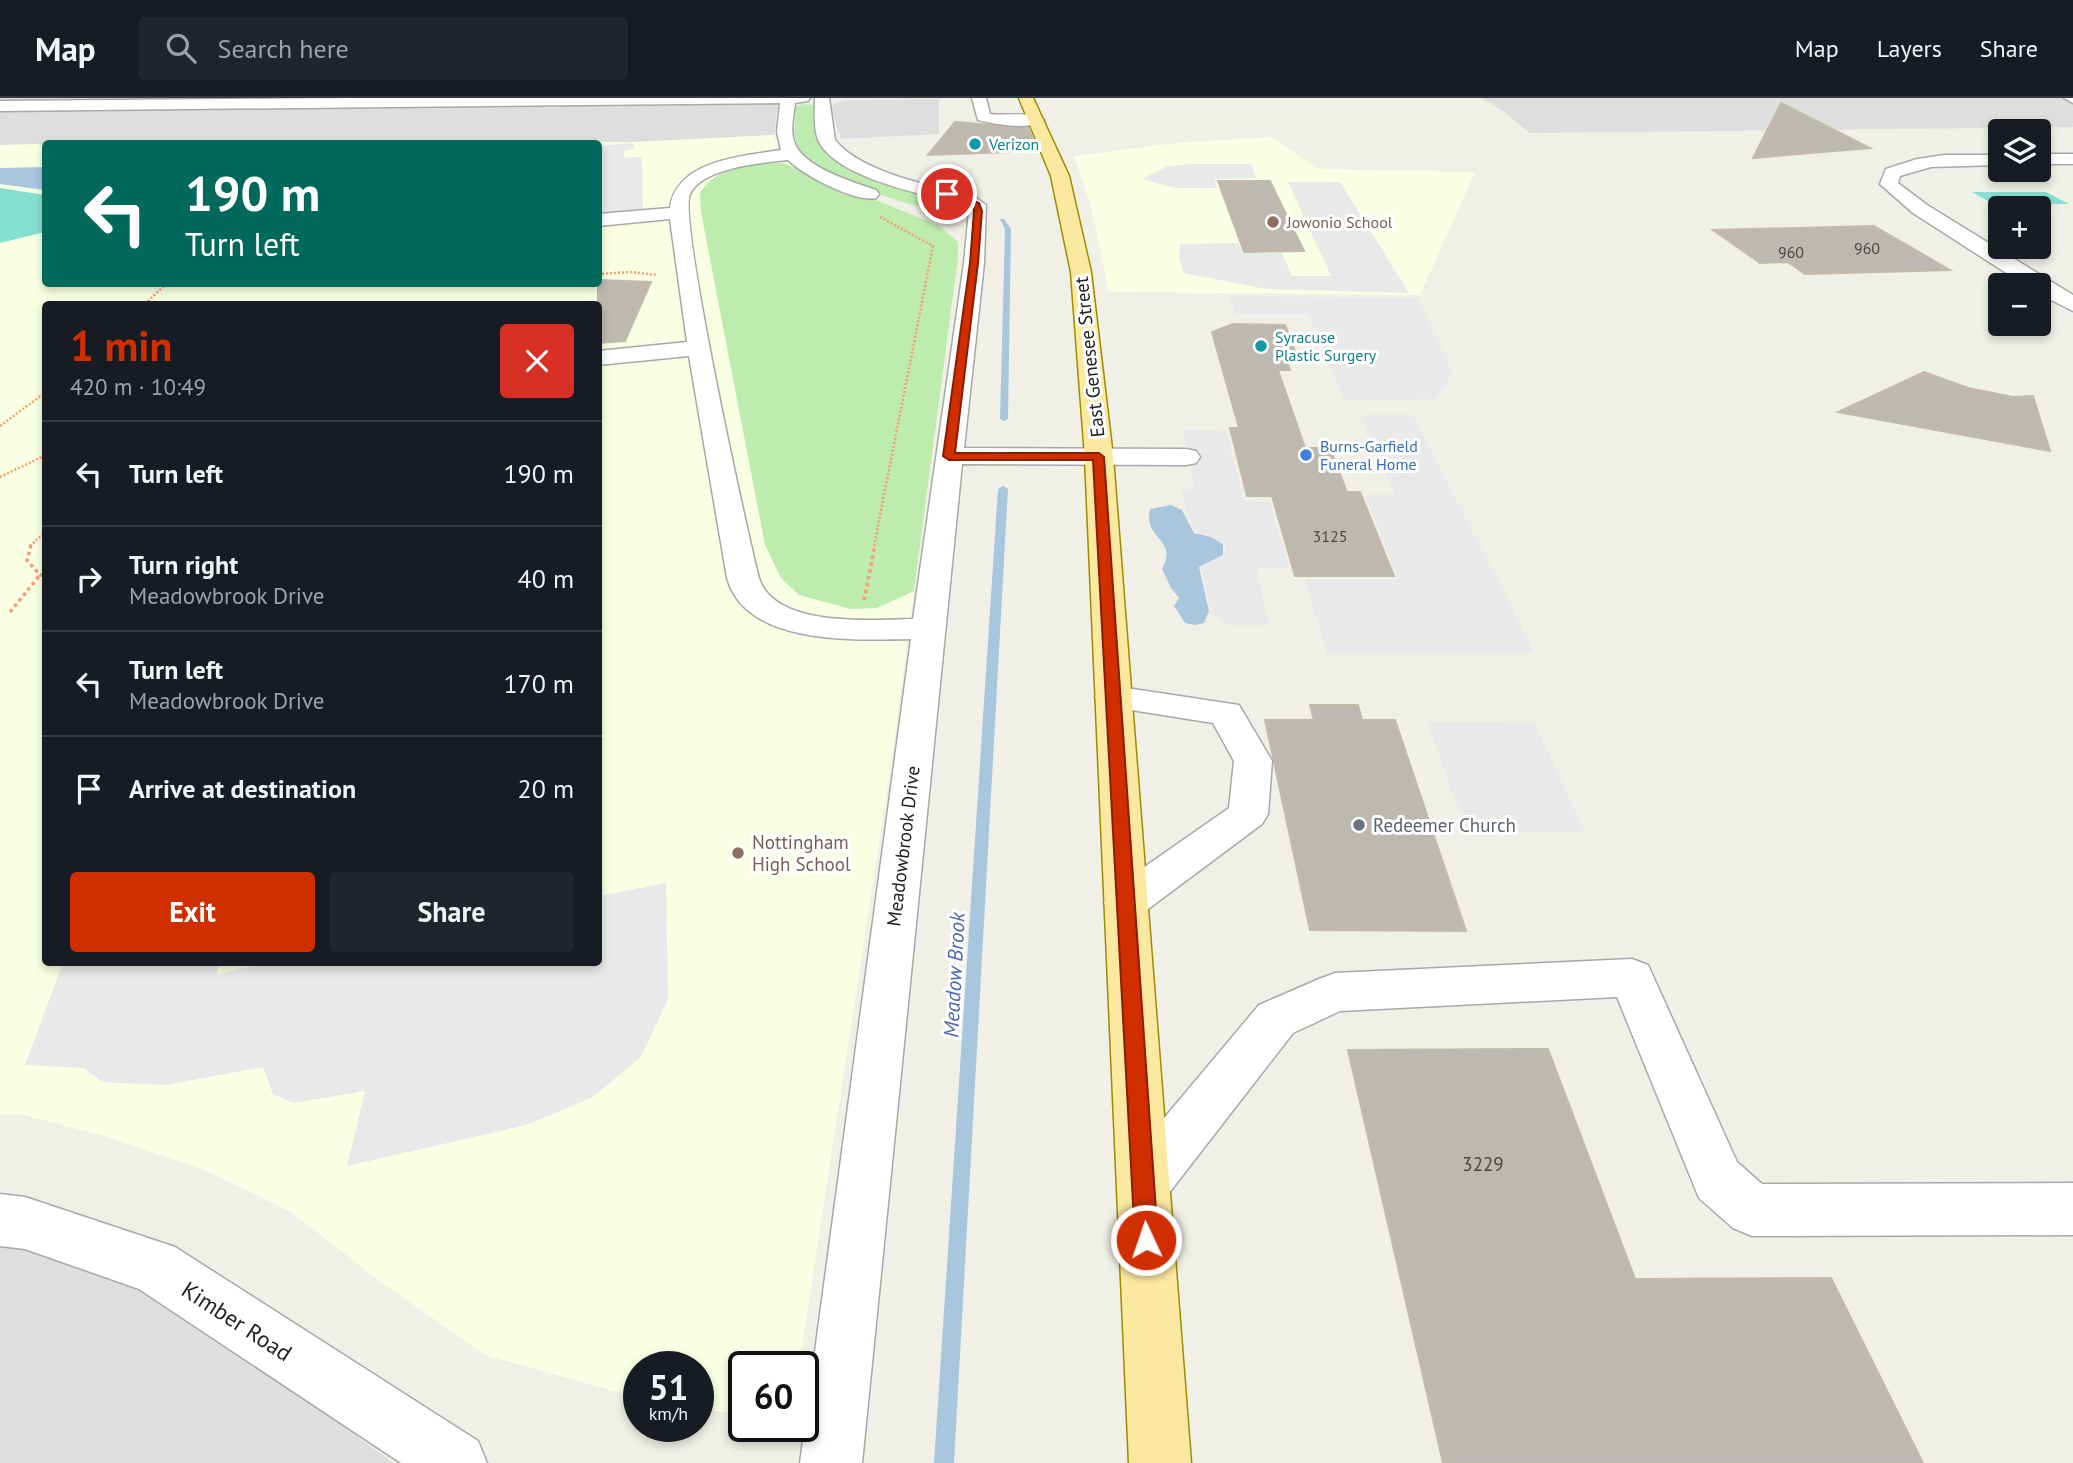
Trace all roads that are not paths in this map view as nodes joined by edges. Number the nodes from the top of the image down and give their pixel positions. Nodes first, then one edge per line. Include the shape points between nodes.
1 (788, 98) edge
2 (803, 98) edge
3 (822, 98) edge
4 (979, 98) edge
5 (275, 101) edge
6 (0, 106) edge
7 (1031, 109) edge
8 (793, 154) junction
9 (2051, 159) edge
10 (2073, 159) edge
11 (1988, 160) edge
12 (890, 201) dead end
13 (679, 214) junction
14 (603, 224) edge
15 (2020, 273) edge
16 (2051, 292) edge
17 (2073, 304) edge
18 (700, 348) junction
19 (602, 358) edge
20 (949, 456) junction
21 (1099, 457) junction
22 (1186, 457) dead end
23 (929, 629) junction
24 (1113, 696) junction
25 (1125, 903) junction
26 (1143, 1184) junction
27 (2073, 1209) edge
28 (0, 1220) edge
29 (456, 1463) edge
30 (831, 1463) edge
31 (1160, 1463) edge

1 - 2 street
1 - 5 street
1 - 8 street via 786,144
3 - 20 street, Meadowbrook Drive via 832,148 850,162 977,205 965,225 974,263
4 - 7 street via 983,117 1006,121
5 - 6 street
7 - 21 main road, East Genesee Street via 1060,176 1081,272
8 - 12 street via 817,173
8 - 13 street via 740,161 698,176 681,193
9 - 10 street
11 - 15 street via 1911,165 1892,173 1889,184
13 - 14 street
13 - 18 street
16 - 17 street
18 - 19 street
18 - 23 street via 749,594 778,618 843,629
20 - 21 street
20 - 23 street, Meadowbrook Drive
21 - 22 street
21 - 24 main road, East Genesee Street
23 - 30 street, Meadowbrook Drive
24 - 25 main road, East Genesee Street
24 - 25 street via 1226,713 1253,761 1248,814
25 - 26 main road, East Genesee Street
26 - 27 street via 1276,1019 1335,992 1632,978 1718,1180 1752,1210
26 - 31 main road, East Genesee Street
28 - 29 street, Kimber Road via 24,1223 155,1267

